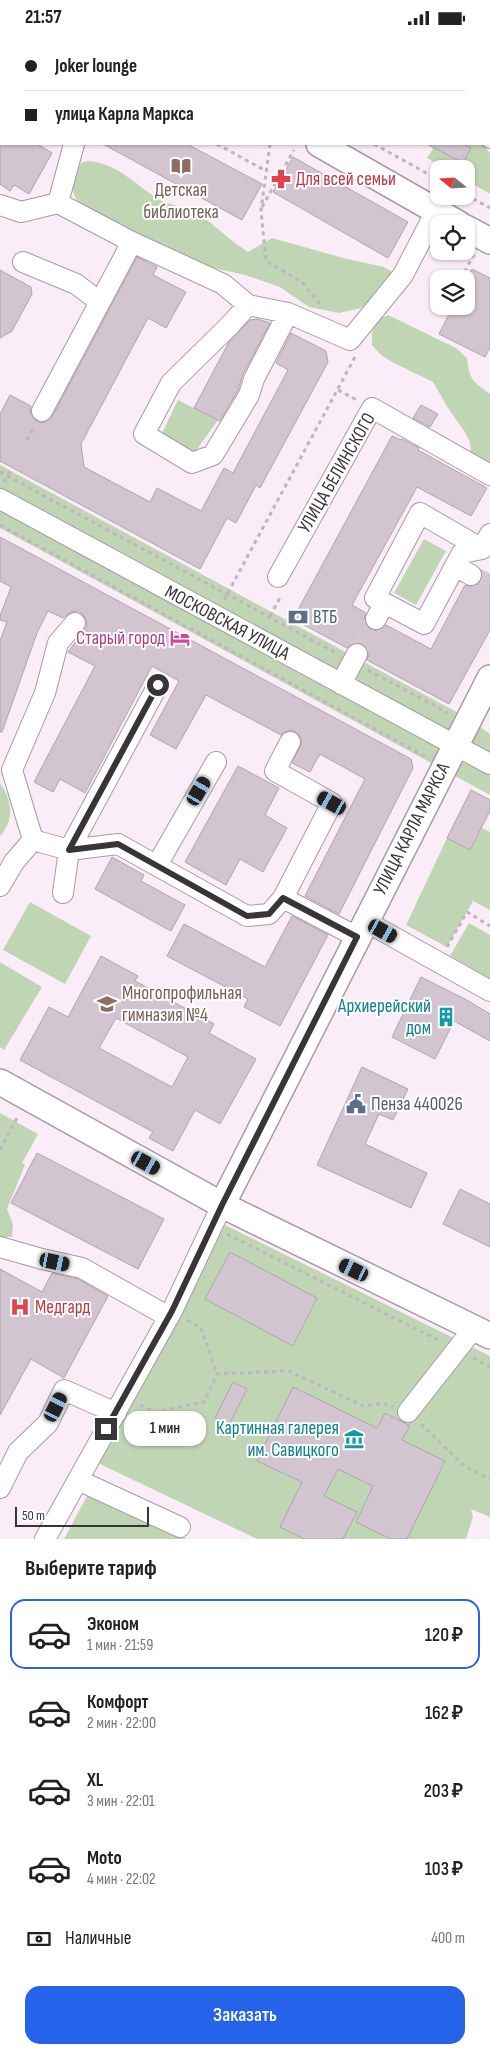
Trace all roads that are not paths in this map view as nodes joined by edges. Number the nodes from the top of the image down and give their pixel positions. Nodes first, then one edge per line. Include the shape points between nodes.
1 (74, 145) edge
2 (321, 145) edge
3 (58, 203) junction
4 (0, 205) edge
5 (436, 211) junction
6 (443, 215) edge
7 (132, 242) junction
8 (23, 262) dead end
9 (100, 302) junction
10 (248, 305) junction
11 (288, 313) junction
12 (42, 411) dead end
13 (490, 475) edge
14 (0, 499) edge
15 (486, 541) edge
16 (278, 577) dead end
17 (75, 623) dead end
18 (353, 658) tunnel mouth
19 (490, 678) edge
20 (341, 684) junction
21 (158, 685) dead end
22 (461, 734) junction
23 (290, 742) dead end
24 (216, 762) dead end
25 (490, 764) edge
26 (6, 766) edge
27 (33, 840) junction
28 (69, 850) junction
29 (157, 865) junction
30 (0, 886) edge
31 (63, 893) dead end
32 (283, 898) junction
33 (361, 929) junction
34 (490, 991) edge
35 (0, 1082) edge
36 (222, 1205) junction
37 (0, 1247) edge
38 (170, 1314) junction
39 (482, 1332) edge
40 (120, 1405) junction
41 (408, 1412) road end
42 (78, 1480) junction
43 (0, 1488) edge
44 (180, 1527) dead end
45 (45, 1539) edge

1 - 3 street
2 - 5 main road
3 - 4 street via 21,212
3 - 7 street
5 - 6 main road
5 - 11 street via 403,275 350,340
7 - 9 street
7 - 10 street via 223,285
8 - 9 street via 76,284
9 - 12 street
10 - 11 street
10 - 11 street via 171,383 144,434 192,463 213,455 248,395
13 - 16 street, УЛИЦА БЕЛИНСКОГО via 372,408
14 - 20 street, МОСКОВСКАЯ УЛИЦА
15 - 15 street via 420,513 375,598 380,611 424,624 463,571 462,553
17 - 26 street via 58,643 45,693
18 - 20 street
19 - 22 main road, УЛИЦА КАРЛА МАРКСА
20 - 22 street, МОСКОВСКАЯ УЛИЦА
21 - 28 street
22 - 25 street, МОСКОВСКАЯ УЛИЦА
22 - 33 main road, УЛИЦА КАРЛА МАРКСА
23 - 32 street via 275,771 332,803
24 - 29 street
26 - 27 street
27 - 28 street
27 - 30 street via 14,862
28 - 29 street via 118,844
28 - 31 street
29 - 32 street via 247,916 269,914
32 - 33 street
33 - 34 street via 439,962
33 - 36 main road, УЛИЦА КАРЛА МАРКСА
35 - 36 main road
36 - 38 street, УЛИЦА КАРЛА МАРКСА
36 - 39 main road
37 - 38 street via 82,1268
38 - 40 street, УЛИЦА КАРЛА МАРКСА
39 - 41 street
40 - 42 street, УЛИЦА КАРЛА МАРКСА
40 - 43 street via 64,1390 48,1423 18,1452
42 - 44 street
42 - 45 street, УЛИЦА КАРЛА МАРКСА

